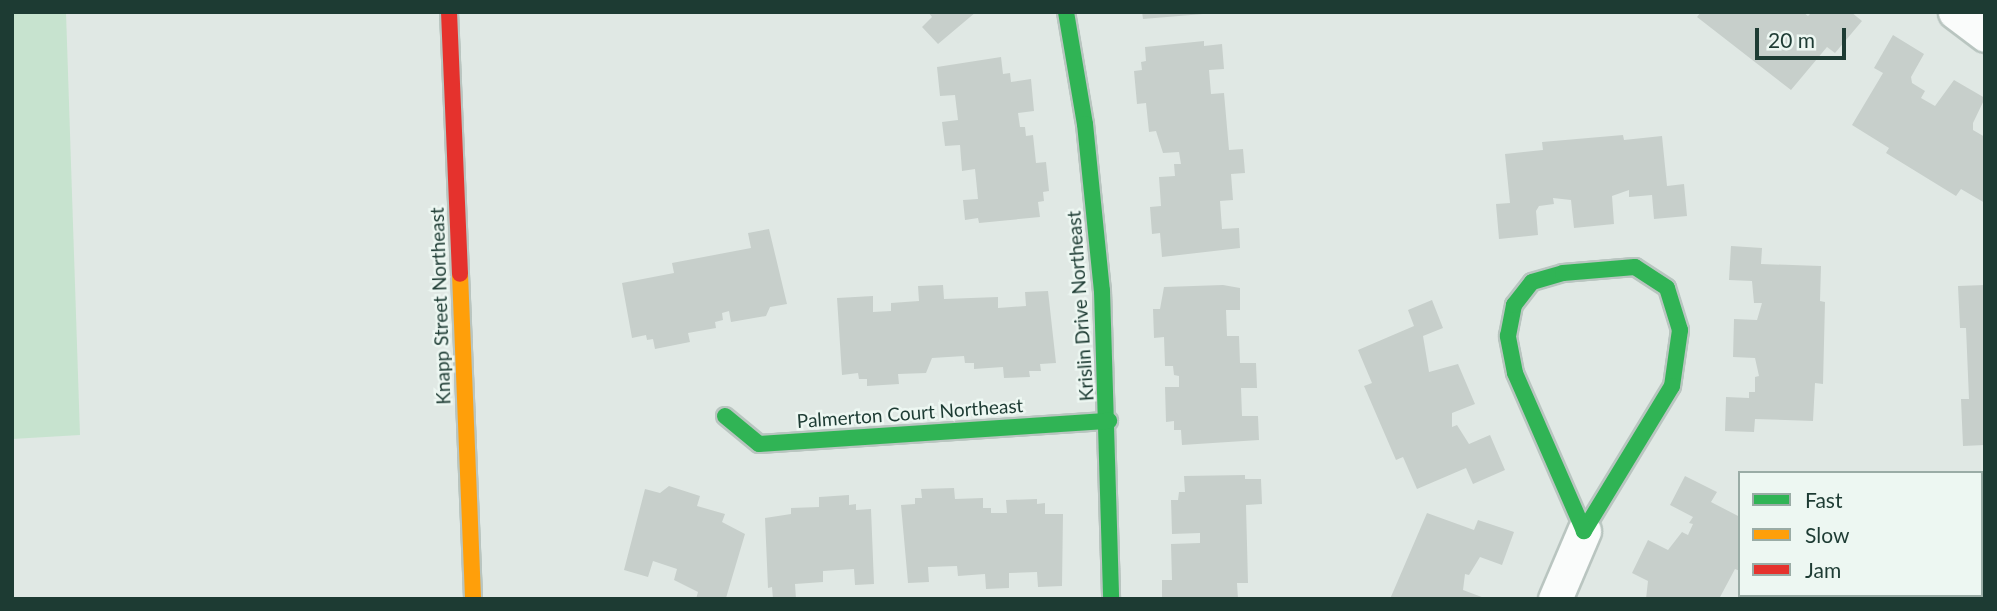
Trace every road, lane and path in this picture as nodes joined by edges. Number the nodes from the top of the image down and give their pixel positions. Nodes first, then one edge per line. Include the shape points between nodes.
1 (449, 12) edge
2 (1066, 12) edge
3 (1955, 12) edge
4 (1985, 34) edge
5 (724, 416) dead end
6 (1108, 421) junction
7 (1584, 531) junction
8 (474, 599) edge
9 (1111, 599) edge
10 (1555, 599) edge

1 - 8 street, Knapp Street Northeast
2 - 6 street, Krislin Drive Northeast via 1085,124 1102,291
3 - 4 street
5 - 6 street, Palmerton Court Northeast via 759,444
6 - 9 street, Krislin Drive Northeast
7 - 7 street via 1515,373 1510,326 1514,305 1532,282 1563,273 1635,267 1667,288 1680,330 1672,386 1644,439
7 - 10 street

